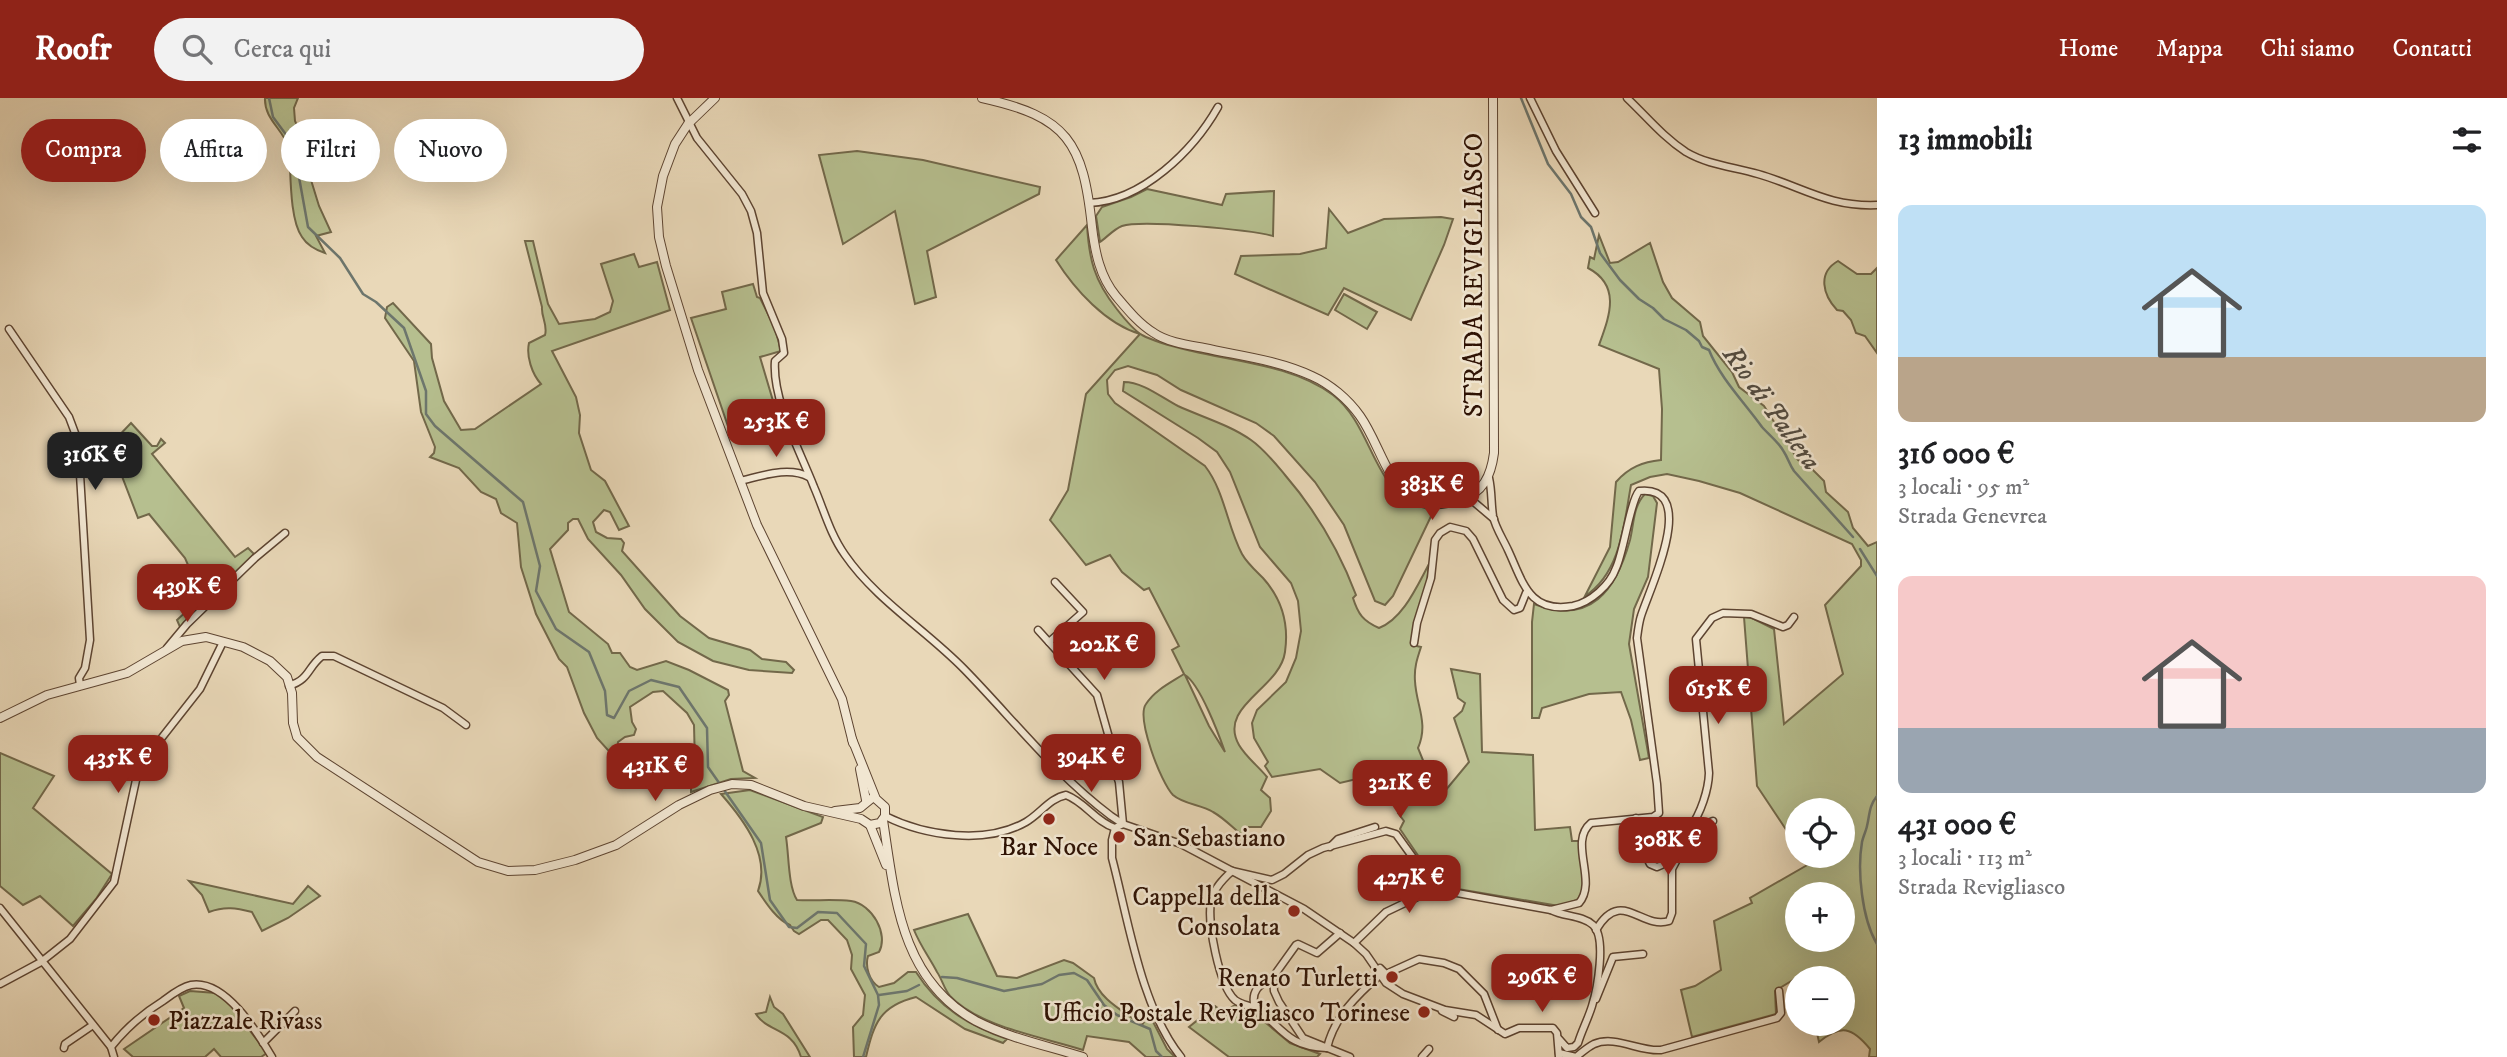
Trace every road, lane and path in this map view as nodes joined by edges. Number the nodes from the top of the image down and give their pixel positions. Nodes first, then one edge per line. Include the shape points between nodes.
1 (677, 98) edge
2 (715, 98) edge
3 (982, 98) edge
4 (1493, 98) edge
5 (1530, 98) edge
6 (1627, 98) edge
7 (1218, 107) dead end
8 (688, 124) junction
9 (1089, 203) junction
10 (1877, 205) edge
11 (1595, 213) dead end
12 (9, 329) dead end
13 (808, 477) junction
14 (1489, 478) junction
15 (740, 481) junction
16 (1468, 497) junction
17 (1494, 519) junction
18 (285, 533) dead end
19 (1055, 582) dead end
20 (1527, 593) junction
21 (1794, 617) dead end
22 (1038, 630) dead end
23 (223, 642) junction
24 (1049, 642) junction
25 (1414, 643) dead end
26 (167, 648) junction
27 (80, 685) junction
28 (289, 686) junction
29 (0, 718) edge
30 (466, 725) dead end
31 (852, 739) junction
32 (1110, 753) junction
33 (1069, 779) junction
34 (876, 799) junction
35 (863, 804) junction
36 (829, 812) junction
37 (884, 818) junction
38 (1636, 818) junction
39 (861, 819) junction
40 (1713, 821) dead end
41 (1123, 824) junction
42 (870, 825) junction
43 (1374, 827) dead end
44 (1115, 828) junction
45 (1640, 836) junction
46 (1684, 846) junction
47 (1330, 847) junction
48 (1232, 871) junction
49 (890, 875) junction
50 (1431, 881) junction
51 (0, 908) edge
52 (1551, 909) junction
53 (1596, 930) junction
54 (1340, 933) junction
55 (1354, 943) junction
56 (1366, 954) junction
57 (1643, 954) dead end
58 (41, 962) junction
59 (1381, 974) junction
60 (1273, 978) junction
61 (0, 984) edge
62 (1779, 991) dead end
63 (1592, 1005) junction
64 (1434, 1006) junction
65 (1255, 1007) junction
66 (295, 1011) dead end
67 (1454, 1017) dead end
68 (93, 1026) junction
69 (1501, 1033) junction
70 (1557, 1036) junction
71 (263, 1042) junction
72 (64, 1048) dead end
73 (1327, 1048) junction
74 (1429, 1049) dead end
75 (113, 1053) edge
76 (1559, 1055) edge
77 (272, 1057) edge
78 (1083, 1057) edge
79 (1181, 1057) edge
80 (1350, 1057) edge
81 (1422, 1057) edge

1 - 8 street
2 - 8 street
3 - 9 street via 1041,116 1063,134 1077,154
4 - 14 street, STRADA REVIGLIASCO via 1495,378
5 - 11 street
6 - 10 street via 1661,134 1690,154 1835,203
7 - 9 street via 1192,145 1142,187 1110,201
8 - 13 street via 751,211 763,293 784,353 775,361 774,373
8 - 15 street via 663,176 657,208 659,237 698,370
9 - 16 street via 1100,269 1113,293 1155,334 1313,376 1348,401 1393,481 1412,497 1445,504
12 - 27 street via 69,416 78,441 90,640
13 - 15 street via 779,472
13 - 33 street via 835,539 853,567 963,668
14 - 16 street
14 - 17 street
15 - 31 street via 842,699
16 - 17 street
17 - 20 street
18 - 26 street
19 - 24 street via 1083,612
20 - 25 street via 1521,608 1514,610 1503,600 1473,540 1459,527 1450,527 1435,540 1431,578
20 - 38 street via 1549,606 1574,606 1588,600 1616,570 1635,496 1648,490 1665,500 1670,513 1661,566 1640,617 1637,638 1659,810 1653,817
21 - 45 street via 1783,628 1740,613 1715,615 1707,622 1696,642 1708,792 1695,822 1679,840 1664,845
22 - 24 street
23 - 26 street via 197,638
23 - 28 street via 270,661 287,677
23 - 58 street via 200,690 135,780 114,882 70,939
24 - 32 street via 1097,695
26 - 27 street via 127,673
27 - 29 street
28 - 30 street via 304,680 323,656 334,656 443,708
28 - 36 street via 296,737 317,757 478,862 508,871 535,870 615,845 679,805 732,785 751,785
31 - 34 street
31 - 35 street
32 - 33 street
32 - 41 street via 1119,782
33 - 41 street
34 - 35 street
34 - 37 street via 885,807
35 - 36 street
35 - 39 street
36 - 39 street
37 - 42 street
37 - 44 street via 943,833 989,834 1025,822 1066,795
37 - 49 street
38 - 45 street
38 - 52 street via 1587,826 1583,898 1573,906
39 - 42 street
40 - 46 street via 1700,827
41 - 44 street
41 - 48 street via 1181,844
42 - 49 street
43 - 47 street via 1338,839
44 - 79 street via 1112,858 1144,981 1167,1038
45 - 46 street via 1653,866 1663,864
46 - 53 street via 1672,869 1669,921 1661,923 1620,911 1608,915
47 - 48 street via 1308,855 1272,880
47 - 50 street via 1390,831
48 - 54 street
48 - 65 street via 1211,901 1216,953 1234,999
49 - 78 street via 916,960 948,1003 977,1021
50 - 52 street via 1453,894
50 - 55 street via 1430,891 1386,912
51 - 58 street
52 - 53 street via 1585,921
53 - 63 street via 1599,971
54 - 55 street
54 - 60 street via 1317,953 1298,944
55 - 56 street
56 - 59 street
56 - 69 street via 1384,974 1419,960 1459,969 1484,994
57 - 63 street via 1614,957
58 - 61 street
58 - 68 street
59 - 64 street via 1403,994
59 - 73 street via 1337,1023
60 - 65 street via 1255,989
60 - 73 street via 1279,1002 1298,1033
62 - 76 street via 1781,1013 1777,1018 1661,1050 1602,1042 1576,1056
63 - 70 street via 1576,1046 1567,1048
64 - 67 street
64 - 69 street via 1476,1015
65 - 73 street via 1302,1045
66 - 71 street
68 - 72 street
68 - 75 street
69 - 70 street via 1550,1027
70 - 76 street
71 - 75 street via 225,995 210,986 192,985 131,1023
71 - 77 street
73 - 80 street
74 - 81 street

